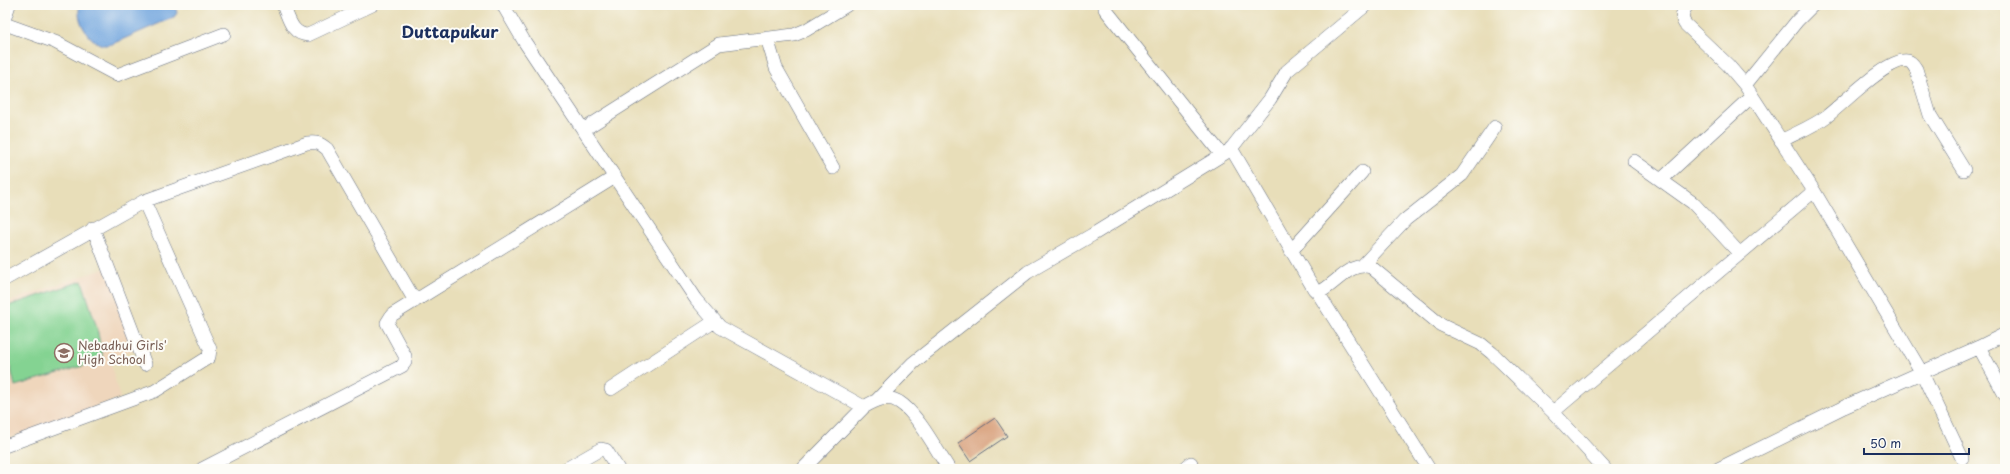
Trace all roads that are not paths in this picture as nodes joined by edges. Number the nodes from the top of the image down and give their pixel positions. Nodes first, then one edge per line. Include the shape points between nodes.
1 (9, 5) edge
2 (283, 5) edge
3 (372, 5) edge
4 (504, 5) edge
5 (847, 5) edge
6 (1366, 5) edge
7 (1687, 5) edge
8 (1813, 5) edge
9 (1105, 9) dead end
10 (5, 17) edge
11 (5, 24) edge
12 (224, 34) dead end
13 (767, 38) junction
14 (1745, 85) junction
15 (1752, 96) junction
16 (1495, 127) dead end
17 (583, 130) junction
18 (1781, 141) junction
19 (1227, 151) junction
20 (1634, 161) dead end
21 (833, 168) dead end
22 (1964, 170) dead end
23 (1362, 172) dead end
24 (615, 177) junction
25 (1661, 180) junction
26 (1814, 191) junction
27 (144, 201) junction
28 (93, 228) junction
29 (1291, 251) junction
30 (1740, 254) junction
31 (1363, 265) junction
32 (8, 278) dead end
33 (1318, 293) junction
34 (415, 301) junction
35 (715, 321) junction
36 (2005, 334) edge
37 (1980, 347) junction
38 (145, 364) dead end
39 (1922, 373) junction
40 (611, 389) dead end
41 (2005, 396) edge
42 (877, 400) junction
43 (864, 407) junction
44 (1554, 412) junction
45 (5, 446) edge
46 (1962, 458) dead end
47 (204, 469) edge
48 (566, 469) edge
49 (618, 469) edge
50 (804, 469) edge
51 (949, 469) edge
52 (1428, 469) edge
53 (1605, 469) edge
54 (1718, 469) edge

1 - 10 street
2 - 3 street via 295,31 308,35
4 - 17 street via 524,41
5 - 13 street via 794,35
6 - 19 street via 1287,71 1238,142
7 - 14 street via 1682,13 1685,24
8 - 14 street
9 - 19 street
11 - 12 street via 56,42 117,75
13 - 17 street via 719,44
13 - 21 street via 776,68
14 - 15 street
15 - 18 street
15 - 25 street
16 - 31 street via 1462,175 1405,220
17 - 24 street
18 - 22 street via 1825,118 1873,77 1906,60 1916,69 1930,115
18 - 26 street
19 - 29 street
19 - 42 street via 1028,272 913,363
20 - 25 street
23 - 29 street
24 - 34 street
24 - 35 street via 696,299
25 - 30 street via 1694,203
26 - 30 street
26 - 39 street
27 - 28 street
27 - 34 street via 307,143 320,143 327,149
27 - 45 street via 210,349 209,357 155,391
28 - 32 street
28 - 38 street
29 - 33 street
30 - 44 street
31 - 33 street via 1354,267
31 - 44 street via 1372,267 1441,325 1487,349
33 - 52 street
34 - 47 street via 392,316 387,323 405,356 402,366
35 - 40 street
35 - 43 street via 720,327
36 - 37 street
37 - 39 street
37 - 41 street
39 - 46 street
39 - 54 street via 1824,416
42 - 43 street
42 - 51 street via 898,401 911,414
43 - 50 street
44 - 53 street
48 - 49 street via 601,449 606,450

